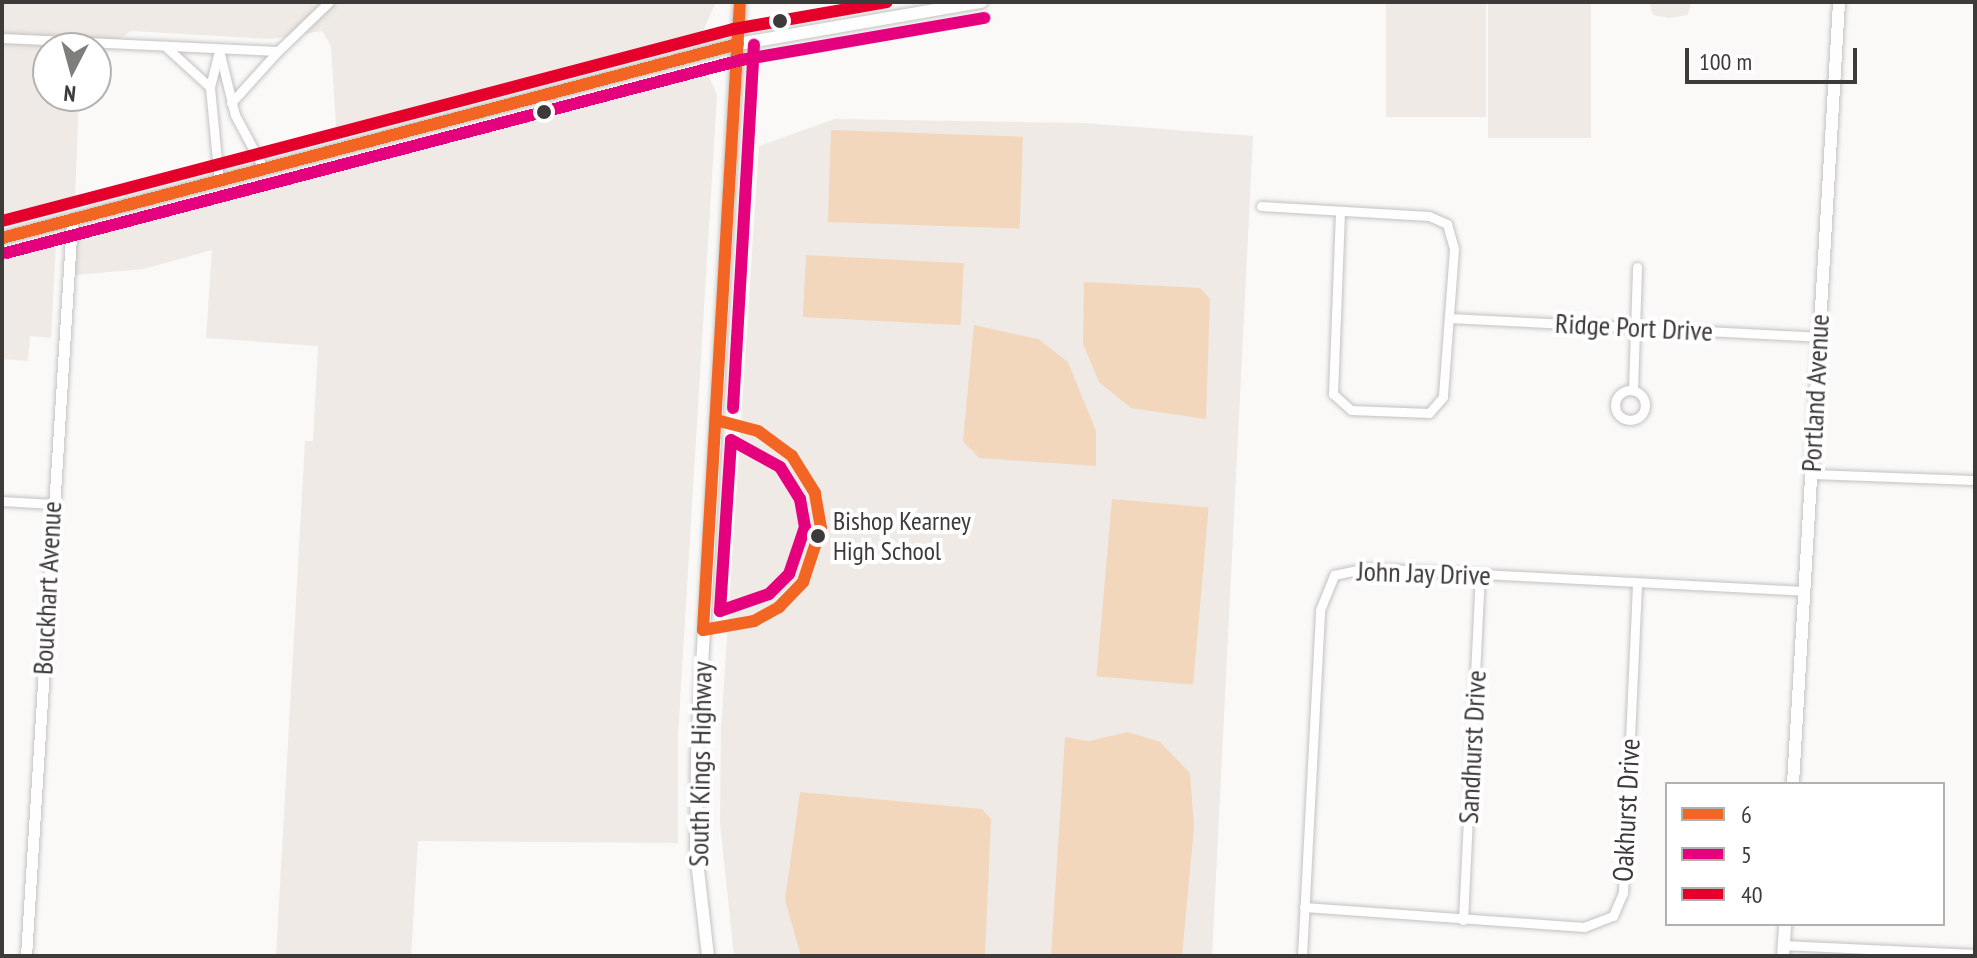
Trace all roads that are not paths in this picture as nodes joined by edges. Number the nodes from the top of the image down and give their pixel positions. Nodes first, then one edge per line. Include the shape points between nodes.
1 (329, 2) edge
2 (740, 2) edge
3 (981, 2) edge
4 (1839, 2) edge
5 (2, 38) edge
6 (738, 44) junction
7 (166, 47) junction
8 (219, 51) junction
9 (278, 51) junction
10 (210, 87) junction
11 (231, 103) junction
12 (264, 169) junction
13 (219, 181) junction
14 (1261, 206) dead end
15 (1340, 211) junction
16 (72, 220) junction
17 (2, 238) edge
18 (1637, 267) dead end
19 (1449, 318) junction
20 (1634, 326) junction
21 (1819, 337) junction
22 (1633, 390) dead end
23 (1811, 474) junction
24 (1975, 480) edge
25 (2, 501) edge
26 (52, 504) junction
27 (1480, 574) junction
28 (1637, 583) junction
29 (1804, 591) junction
30 (1793, 782) edge
31 (1304, 907) junction
32 (1463, 920) junction
33 (1785, 926) edge
34 (1783, 951) edge
35 (1975, 954) edge
36 (26, 956) edge
37 (708, 956) edge
38 (1302, 956) edge

1 - 9 street
2 - 6 main road, South Kings Highway
3 - 6 main road
4 - 21 main road, Portland Avenue
5 - 7 street
6 - 12 main road
6 - 37 main road, South Kings Highway via 697,753 696,853
7 - 8 street
7 - 10 street
8 - 9 street
8 - 10 street
8 - 11 street
9 - 11 street
10 - 13 street
11 - 12 street
12 - 13 main road
13 - 16 main road
14 - 15 street
15 - 19 street via 1429,216 1447,224 1454,240
15 - 19 street via 1331,380 1339,404 1415,415 1436,410 1443,397
16 - 17 main road
16 - 26 street, Bouckhart Avenue
18 - 20 street
19 - 20 street, Ridge Port Drive
20 - 21 street, Ridge Port Drive
20 - 22 street
21 - 23 main road, Portland Avenue
23 - 24 street
23 - 29 main road, Portland Avenue
25 - 26 street
26 - 36 street, Bouckhart Avenue
27 - 28 street, John Jay Drive
27 - 31 street, John Jay Drive via 1354,568 1327,582
27 - 32 street, Sandhurst Drive
28 - 29 street, John Jay Drive
28 - 32 street, Oakhurst Drive via 1620,905 1605,922 1584,927
29 - 30 main road, Portland Avenue
31 - 32 street, Oakhurst Drive
31 - 38 street, John Jay Drive
33 - 34 main road
34 - 35 street

